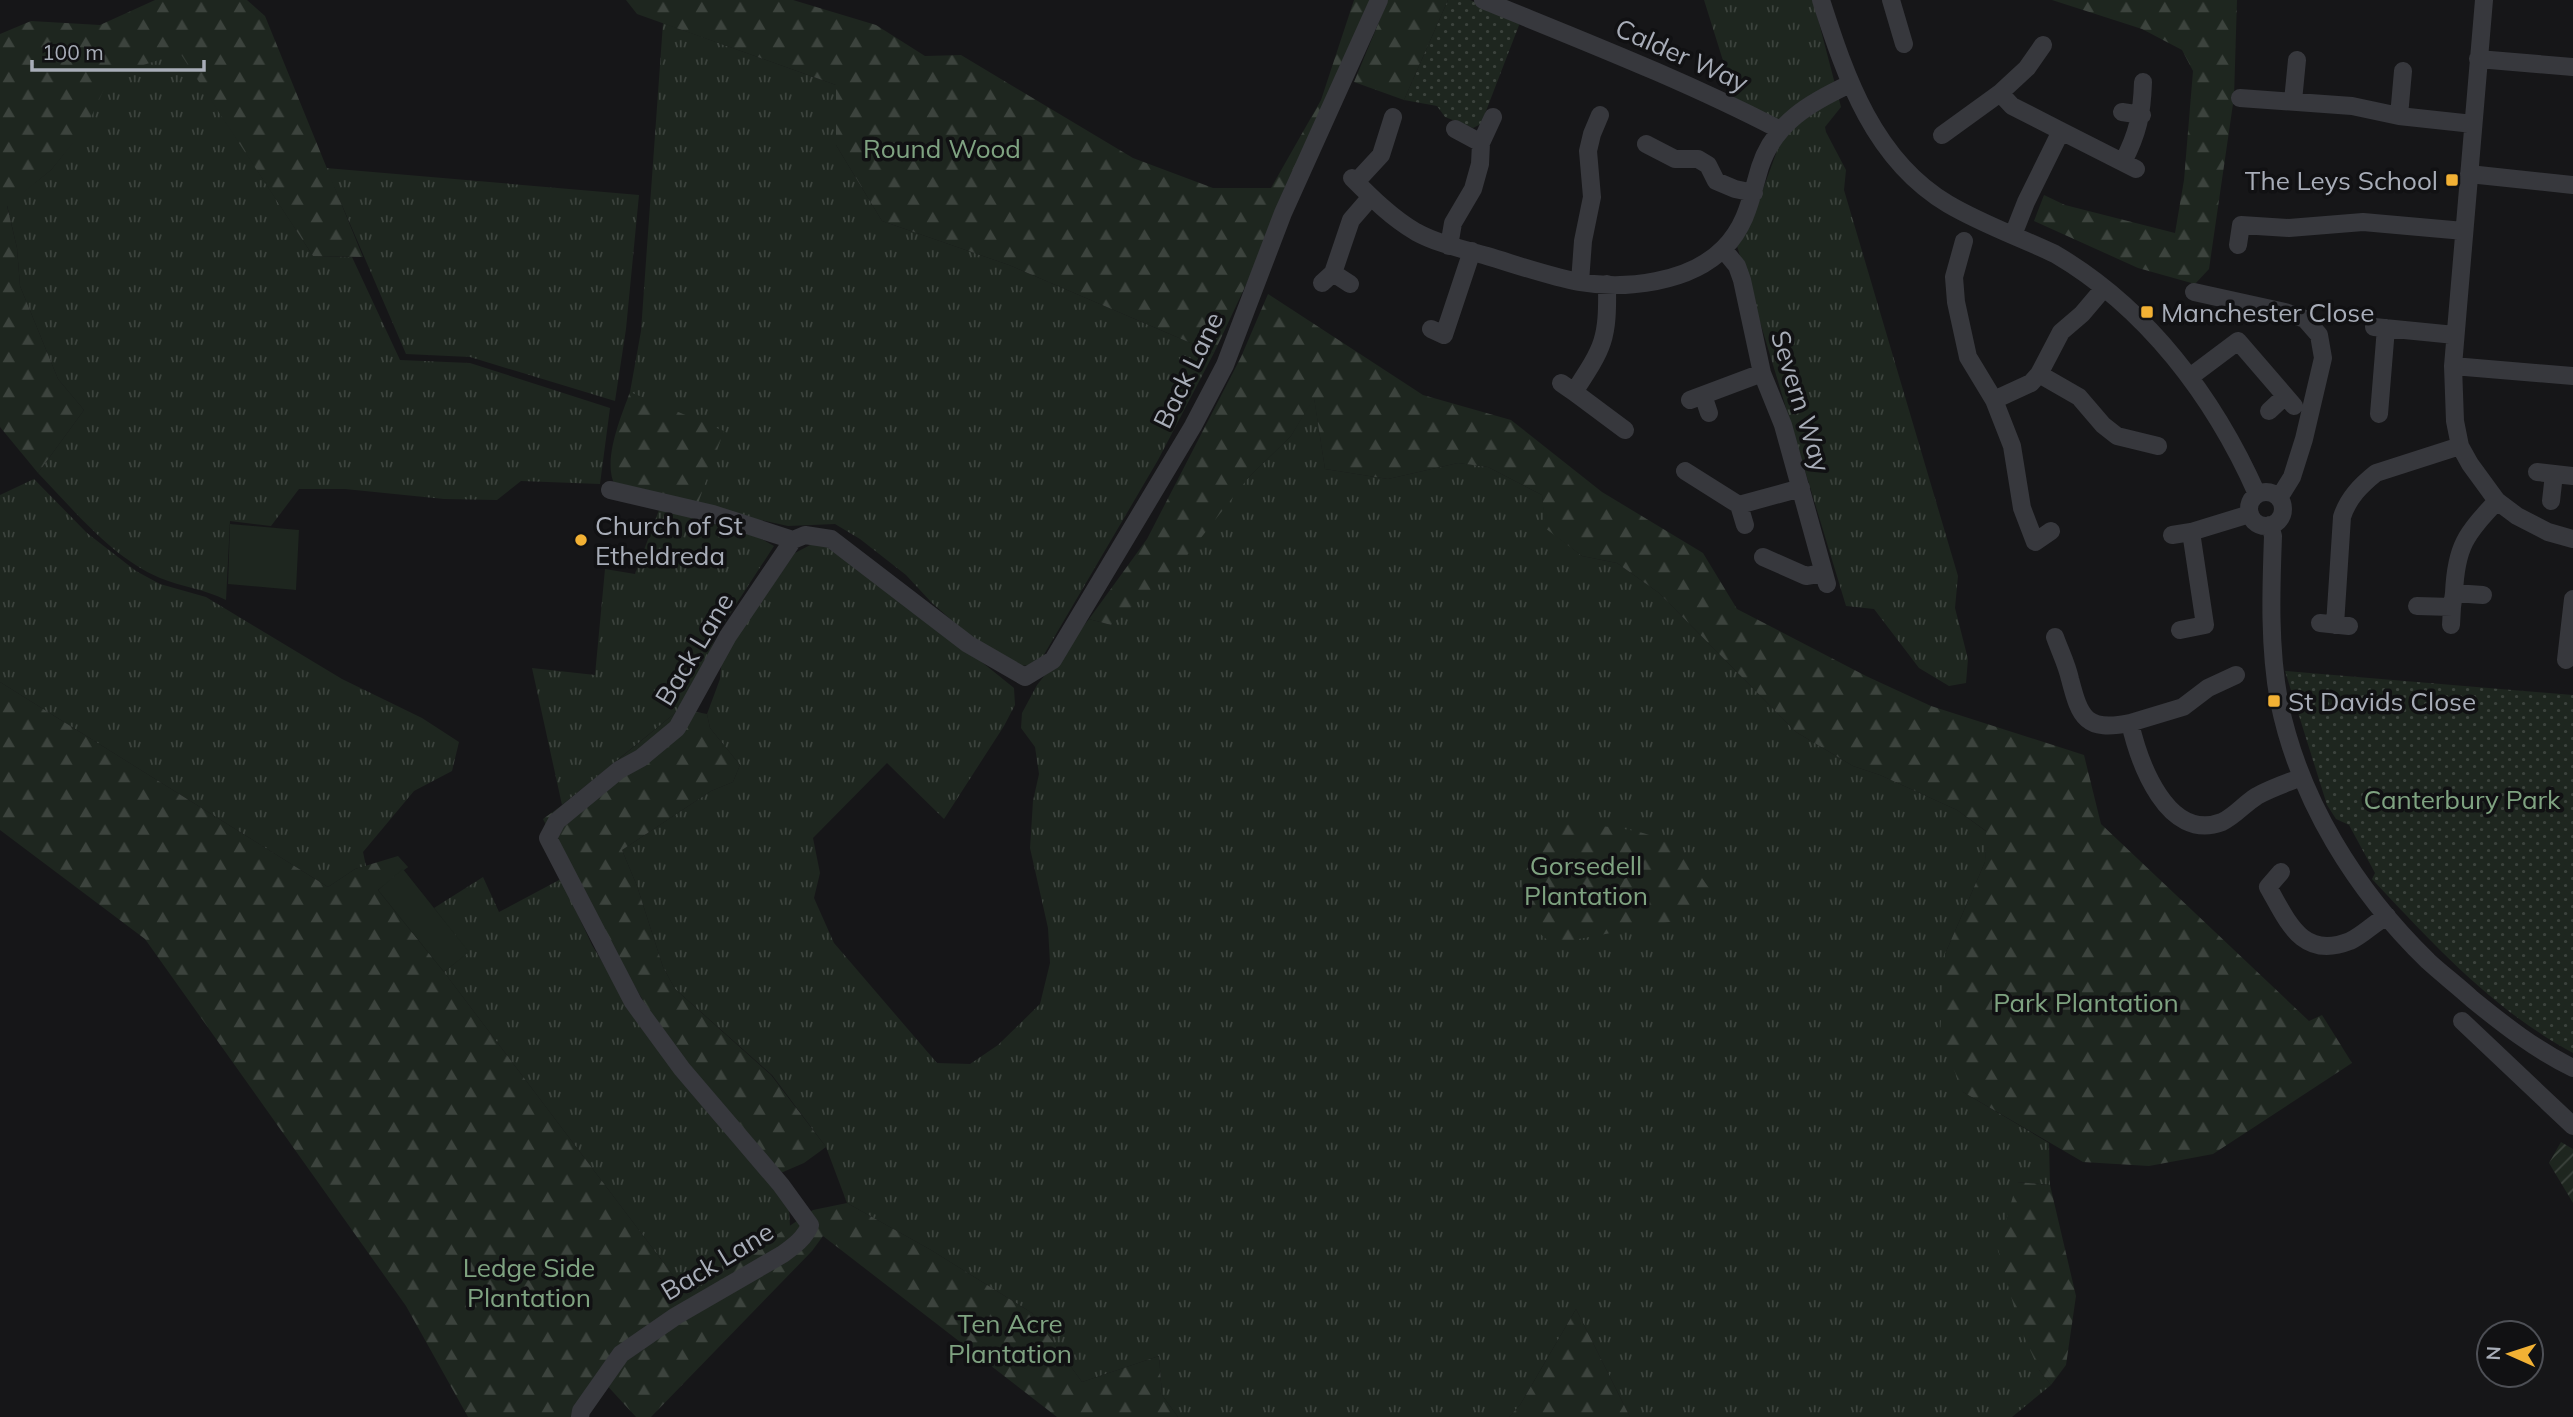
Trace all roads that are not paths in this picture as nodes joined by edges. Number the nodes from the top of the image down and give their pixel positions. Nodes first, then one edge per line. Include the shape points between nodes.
1 (1379, 0) edge
2 (1483, 0) edge
3 (1821, 0) edge
4 (1891, 0) edge
5 (2484, 0) edge
6 (1905, 34) dead end
7 (2043, 44) dead end
8 (2478, 59) junction
9 (2297, 60) dead end
10 (2573, 67) edge
11 (2403, 71) dead end
12 (2143, 82) dead end
13 (1850, 84) junction
14 (2000, 93) junction
15 (2240, 97) dead end
16 (2293, 101) junction
17 (2122, 113) dead end
18 (2142, 115) junction
19 (1600, 116) dead end
20 (2399, 116) junction
21 (1392, 117) dead end
22 (1493, 117) dead end
23 (2473, 124) junction
24 (1455, 129) dead end
25 (1780, 130) junction
26 (2061, 131) junction
27 (1942, 135) dead end
28 (1481, 143) junction
29 (1646, 144) dead end
30 (2469, 174) junction
31 (2573, 185) edge
32 (1754, 192) junction
33 (1370, 198) junction
34 (2464, 231) junction
35 (2013, 235) junction
36 (1964, 241) dead end
37 (2238, 245) dead end
38 (1450, 246) junction
39 (1723, 249) junction
40 (1472, 251) junction
41 (1580, 282) junction
42 (1350, 284) dead end
43 (1606, 284) junction
44 (2104, 288) junction
45 (2194, 292) dead end
46 (2455, 335) junction
47 (1444, 336) dead end
48 (2453, 366) junction
49 (1762, 373) junction
50 (2039, 374) junction
51 (2573, 376) edge
52 (2190, 377) junction
53 (1994, 400) junction
54 (2269, 411) dead end
55 (1709, 413) dead end
56 (2379, 414) dead end
57 (1625, 430) dead end
58 (2158, 446) dead end
59 (2460, 446) junction
60 (1685, 471) dead end
61 (2573, 476) edge
62 (1801, 488) junction
63 (610, 490) dead end
64 (2257, 494) junction
65 (2279, 498) junction
66 (2497, 501) junction
67 (2551, 501) dead end
68 (1739, 505) junction
69 (2250, 514) junction
70 (1745, 524) dead end
71 (2270, 525) junction
72 (2051, 531) dead end
73 (2191, 532) junction
74 (2172, 535) dead end
75 (2573, 539) edge
76 (793, 540) junction
77 (1763, 557) dead end
78 (2483, 595) dead end
79 (2573, 599) edge
80 (2417, 606) dead end
81 (2452, 608) junction
82 (2334, 624) dead end
83 (2180, 630) dead end
84 (2055, 638) dead end
85 (2564, 650) dead end
86 (2236, 675) dead end
87 (2130, 723) junction
88 (2302, 777) junction
89 (2281, 872) dead end
90 (2387, 916) junction
91 (2462, 1021) dead end
92 (2573, 1068) edge
93 (2573, 1126) edge
94 (580, 1417) edge

1 - 76 street, Back Lane via 1283,213 1225,365 1053,660 1024,677 968,644 831,539 805,535
2 - 25 street, Calder Way via 1656,70
3 - 13 street
4 - 6 street
5 - 8 street
7 - 14 street
8 - 10 street
8 - 23 street
9 - 16 street
11 - 20 street
12 - 18 street
13 - 25 street via 1801,110
13 - 35 street via 1877,134 1912,176 1947,203
14 - 26 street via 2012,106
14 - 27 street
15 - 16 street
16 - 20 street
17 - 18 street
18 - 26 street via 2129,165
19 - 41 street via 1588,151 1592,197
20 - 23 street
21 - 33 street via 1381,155 1354,180
22 - 28 street
23 - 30 street
24 - 28 street
25 - 32 street via 1764,155
26 - 35 street
28 - 38 street via 1473,189 1453,223
29 - 32 street via 1675,159 1699,159 1716,181
30 - 31 street
30 - 34 street
32 - 39 street via 1740,228
33 - 38 street via 1416,232
33 - 42 street via 1351,220 1327,278
34 - 37 street via 2363,222 2290,228 2241,225
34 - 46 street
35 - 44 street via 2070,263
36 - 53 street via 1954,277 1956,302 1968,357
38 - 40 street
39 - 43 street via 1703,265 1670,279
39 - 49 street, Severn Way via 1742,280
40 - 41 street
40 - 47 street
41 - 43 street
43 - 57 street via 1607,324 1602,345 1567,387
44 - 50 street via 2061,332
44 - 52 street via 2153,332
45 - 65 street via 2285,312 2305,319 2319,335 2323,358 2304,439 2292,477
46 - 48 street
46 - 56 street via 2380,328 2388,363
48 - 51 street
48 - 59 street
49 - 55 street via 1696,398
49 - 62 street, Severn Way via 1779,410
50 - 53 street via 2024,387
50 - 58 street via 2079,397 2117,436
52 - 54 street via 2238,341 2289,401
52 - 64 street
53 - 72 street via 2012,446 2029,531 2035,542
59 - 66 street
59 - 82 street via 2376,473 2346,503
60 - 68 street
61 - 67 street via 2545,473
62 - 68 street
62 - 77 street, Severn Way via 1825,579 1806,576
63 - 76 street via 713,514
64 - 65 street via 2269,492
64 - 69 street via 2250,503
65 - 71 street via 2282,514
66 - 75 street via 2548,532
66 - 81 street via 2463,544 2455,565
68 - 70 street
69 - 71 street via 2256,522
69 - 73 street
71 - 88 street via 2279,699
73 - 74 street
73 - 83 street via 2213,624
76 - 94 street, Back Lane via 728,636 677,728 557,821 548,838 633,1002 810,1225 799,1242 783,1254 621,1354
78 - 81 street
79 - 85 street
80 - 81 street
84 - 87 street via 2082,714 2102,725
86 - 87 street via 2183,707
87 - 88 street via 2162,801 2189,822 2222,821 2257,796
88 - 90 street via 2343,857
89 - 90 street via 2259,887 2306,941 2324,948 2351,940
90 - 92 street via 2428,961 2489,1013 2522,1039
91 - 93 street

